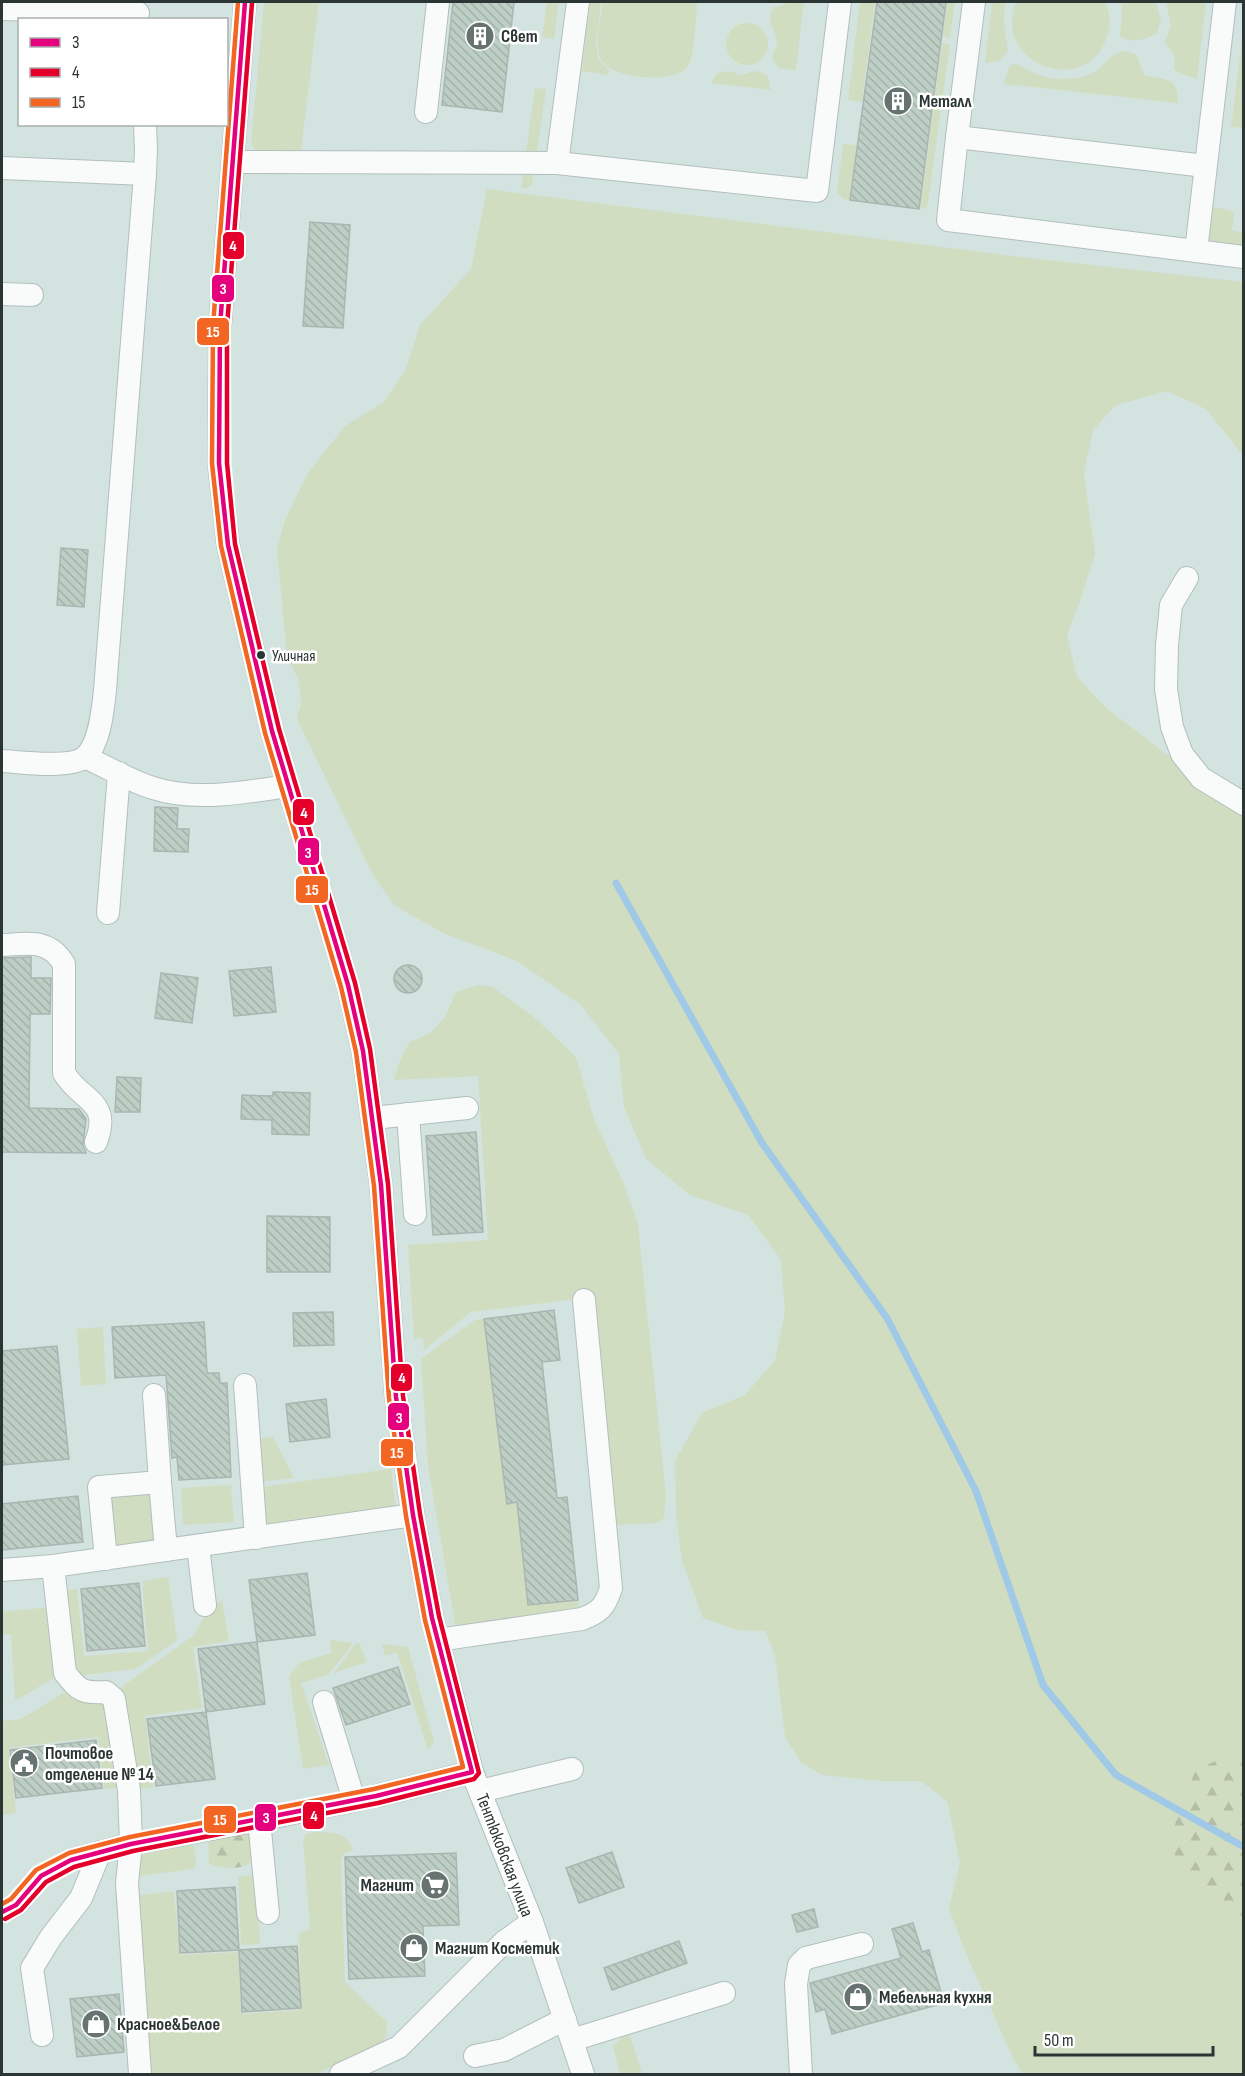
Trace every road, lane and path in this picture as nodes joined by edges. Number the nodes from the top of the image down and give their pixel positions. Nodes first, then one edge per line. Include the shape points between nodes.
1 (245, 2) edge
2 (438, 2) edge
3 (578, 2) edge
4 (840, 2) edge
5 (974, 2) edge
6 (1225, 2) edge
7 (2, 9) edge
8 (138, 11) edge
9 (426, 112) dead end
10 (145, 126) edge
11 (957, 136) junction
12 (246, 162) dead end
13 (557, 163) junction
14 (1205, 166) junction
15 (2, 168) edge
16 (145, 174) junction
17 (1196, 251) junction
18 (1244, 257) edge
19 (2, 294) edge
20 (32, 295) dead end
21 (1186, 578) dead end
22 (85, 757) junction
23 (2, 761) edge
24 (119, 773) junction
25 (288, 786) junction
26 (1244, 804) edge
27 (108, 913) dead end
28 (2, 945) edge
29 (467, 1108) dead end
30 (408, 1114) junction
31 (373, 1118) junction
32 (96, 1142) dead end
33 (415, 1214) dead end
34 (584, 1300) dead end
35 (245, 1385) dead end
36 (154, 1395) dead end
37 (160, 1482) junction
38 (413, 1515) junction
39 (256, 1538) junction
40 (198, 1546) junction
41 (166, 1551) junction
42 (106, 1559) junction
43 (53, 1566) junction
44 (2, 1570) edge
45 (205, 1605) dead end
46 (438, 1640) junction
47 (324, 1702) dead end
48 (572, 1769) dead end
49 (476, 1781) junction
50 (354, 1800) junction
51 (259, 1820) junction
52 (131, 1844) junction
53 (100, 1852) junction
54 (2, 1912) edge
55 (268, 1913) dead end
56 (532, 1922) junction
57 (862, 1944) dead end
58 (724, 1993) dead end
59 (568, 2030) junction
60 (42, 2035) dead end
61 (475, 2056) dead end
62 (140, 2074) edge
63 (345, 2074) edge
64 (584, 2074) edge
65 (801, 2074) edge

1 - 25 street, Тентюковская улица via 220,326 219,463 228,545
2 - 9 street
3 - 13 street
4 - 13 street via 817,191
5 - 11 street
6 - 14 street
7 - 8 street
10 - 16 street
11 - 14 street
11 - 17 street via 948,220
12 - 13 street
14 - 17 street
15 - 16 street
16 - 22 street via 105,690 97,738
17 - 18 street
19 - 20 street
21 - 26 street via 1171,605 1167,645 1166,688 1172,727 1182,754 1201,778
22 - 23 street via 65,764
22 - 24 street
24 - 25 street via 181,795 235,794
24 - 27 street
25 - 31 street, Тентюковская улица via 348,985
28 - 32 street via 42,944 59,955 64,964 64,1073 100,1113 102,1123
29 - 30 street
30 - 31 street
30 - 33 street
31 - 38 street, Тентюковская улица via 396,1397
34 - 46 street via 611,1588 607,1601 597,1613 582,1619
35 - 39 street
36 - 37 street
37 - 41 street
37 - 42 street via 99,1487
38 - 39 street
38 - 46 street, Тентюковская улица
39 - 40 street
40 - 41 street
40 - 45 street
41 - 42 street
42 - 43 street
43 - 44 street
43 - 52 street via 65,1673 85,1693 106,1692 114,1699 129,1790
46 - 49 street, Тентюковская улица
47 - 50 street
48 - 49 street
49 - 50 street
49 - 56 street, Тентюковская улица
50 - 51 street
51 - 52 street
51 - 55 street
52 - 53 street
52 - 62 street via 127,1883
53 - 54 street via 71,1860 41,1876 16,1905
53 - 60 street via 81,1898 32,1968
56 - 59 street, Тентюковская улица
56 - 63 street via 504,1942 399,2047
57 - 65 street via 806,1958 799,1965 796,1984
58 - 59 street
59 - 61 street
59 - 64 street, Тентюковская улица

